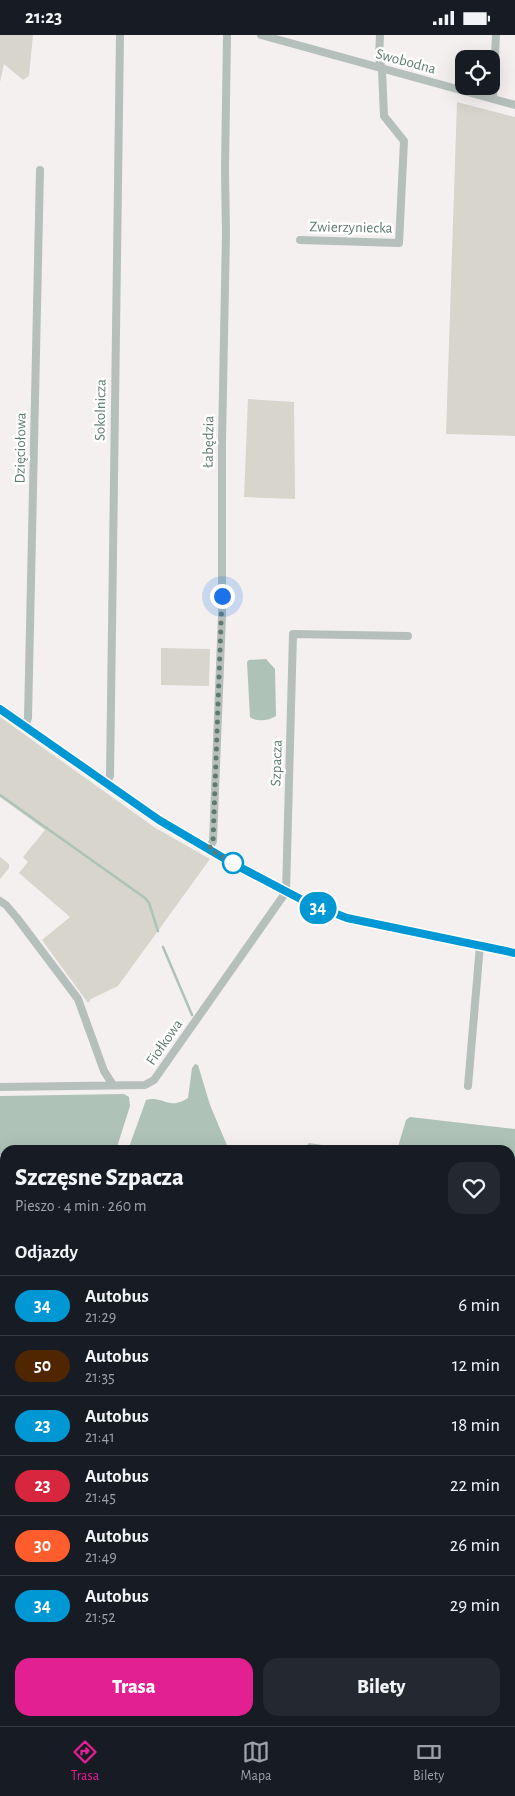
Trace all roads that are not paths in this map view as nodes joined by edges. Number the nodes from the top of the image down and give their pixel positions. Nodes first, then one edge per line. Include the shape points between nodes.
1 (120, 35) edge
2 (227, 35) edge
3 (261, 35) edge
4 (380, 35) edge
5 (496, 35) edge
6 (382, 70) junction
7 (493, 99) junction
8 (515, 105) edge
9 (40, 170) dead end
10 (300, 240) dead end
11 (408, 636) dead end
12 (0, 709) edge
13 (24, 726) junction
14 (106, 784) junction
15 (209, 849) junction
16 (286, 892) junction
17 (0, 901) edge
18 (480, 945) junction
19 (515, 953) edge
20 (113, 1085) junction
21 (468, 1085) dead end
22 (0, 1087) edge

1 - 14 street, Sokolnicza via 110,776
2 - 15 street, Łabędzia via 222,616 213,841
3 - 6 street, Swobodna
4 - 6 street, Zwierzyniecka
5 - 7 street
6 - 7 street, Swobodna
6 - 10 street, Zwierzyniecka via 384,116 404,141 399,243
7 - 8 street, Swobodna
9 - 13 street, Dzięciołowa via 28,718
11 - 16 street, Szpacza via 293,634
12 - 13 street
13 - 14 street
14 - 15 street
15 - 16 street
16 - 18 street via 347,918
16 - 20 street, Fiołkowa via 154,1080 145,1085
17 - 20 street via 17,918 78,999 104,1071
18 - 19 street
18 - 21 street
20 - 22 street, Fiołkowa

